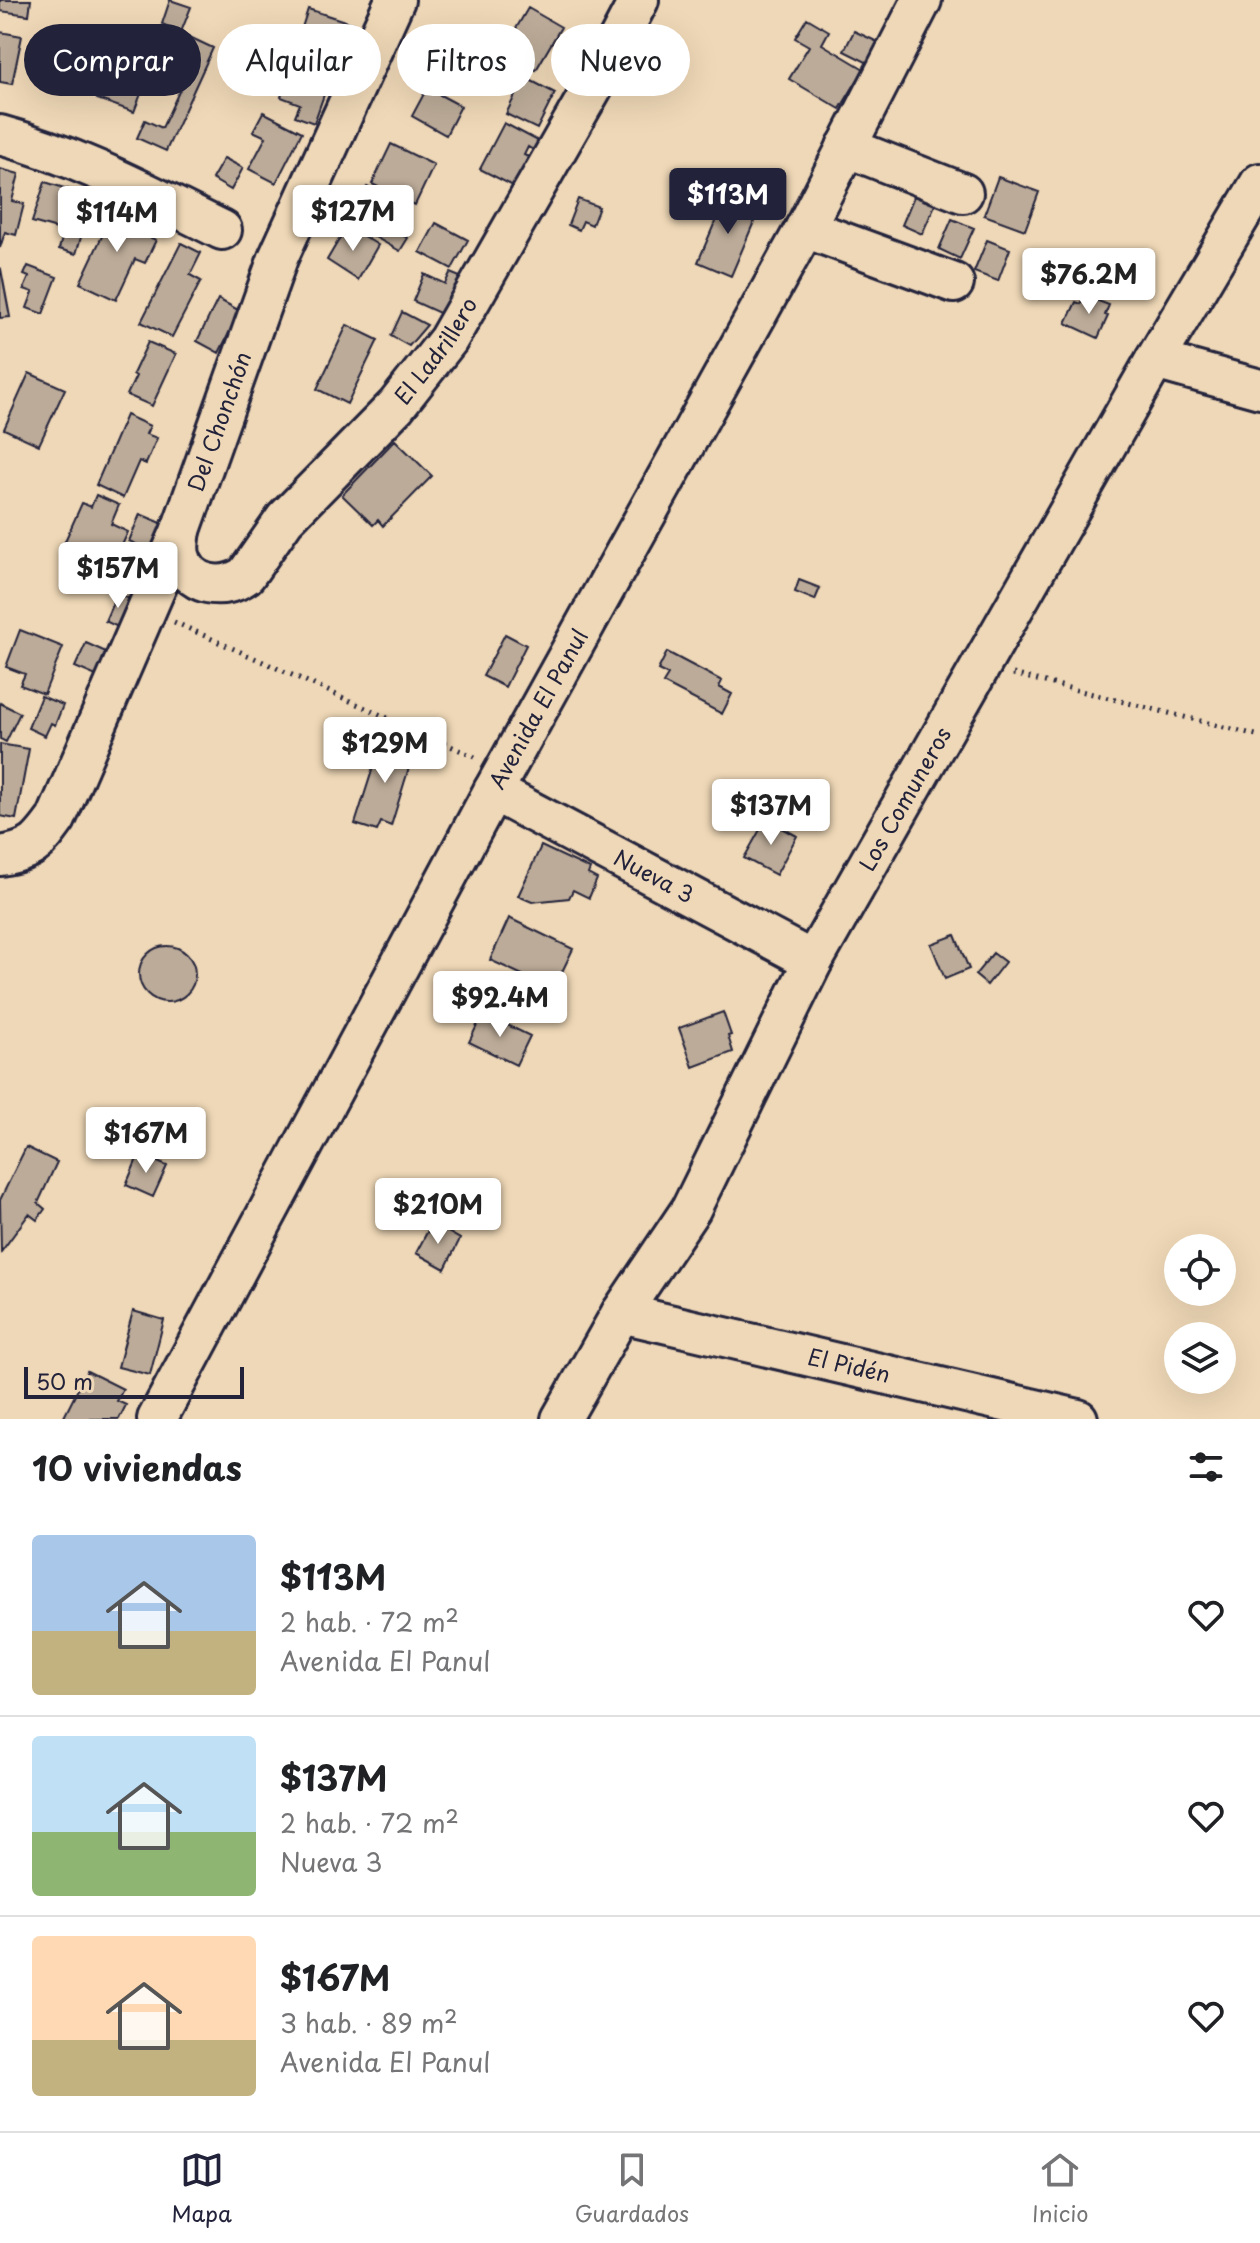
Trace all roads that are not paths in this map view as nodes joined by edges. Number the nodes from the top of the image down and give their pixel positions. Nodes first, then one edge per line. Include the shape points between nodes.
1 (395, 0) edge
2 (639, 0) edge
3 (922, 0) edge
4 (0, 135) edge
5 (846, 147) junction
6 (1260, 183) edge
7 (963, 193) dead end
8 (805, 228) junction
9 (222, 230) dead end
10 (954, 283) dead end
11 (1155, 360) junction
12 (1260, 389) edge
13 (181, 530) junction
14 (499, 781) junction
15 (0, 856) edge
16 (813, 961) junction
17 (621, 1313) junction
18 (157, 1419) edge
19 (561, 1419) edge
20 (1078, 1419) edge

1 - 13 street, Del Chonchón via 278,258
2 - 13 street, El Ladrillero via 448,340 396,406 285,519 238,581 208,584 190,573 179,554
3 - 5 street, Avenida El Panul
4 - 9 street via 101,171
5 - 7 street
5 - 8 street, Avenida El Panul
6 - 11 street, Los Comuneros
8 - 10 street
8 - 14 street, Avenida El Panul
11 - 12 street
11 - 16 street, Los Comuneros
13 - 15 street, Del Chonchón via 56,819 40,841
14 - 16 street, Nueva 3
14 - 18 street, Avenida El Panul
16 - 17 street, Los Comuneros via 691,1209
17 - 19 street, Los Comuneros
17 - 20 street, El Pidén

